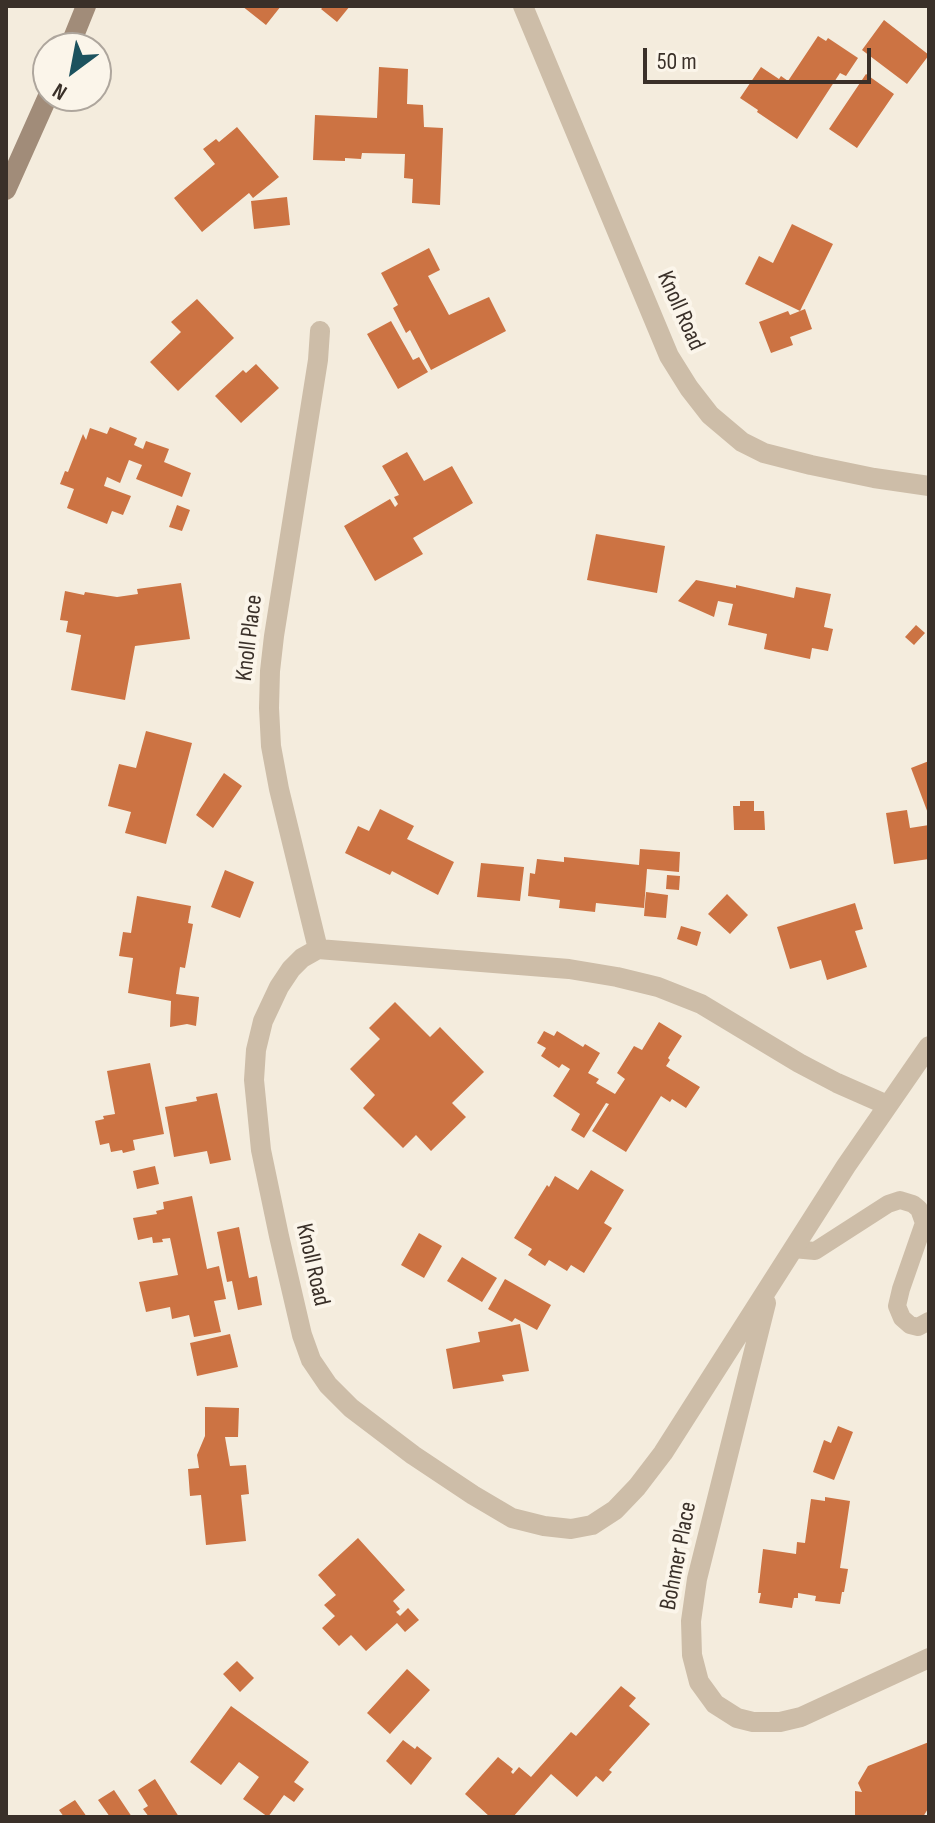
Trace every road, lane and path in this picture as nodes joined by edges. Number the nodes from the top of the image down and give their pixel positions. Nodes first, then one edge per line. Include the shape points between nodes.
1 (86, 6) edge
2 (523, 6) edge
3 (75, 32) edge
4 (41, 112) edge
5 (6, 190) edge
6 (320, 331) dead end
7 (929, 486) edge
8 (318, 949) junction
9 (929, 1046) edge
10 (887, 1105) junction
11 (793, 1249) junction
12 (771, 1283) junction
13 (929, 1321) edge
14 (929, 1658) edge

1 - 3 main road
2 - 7 street, Knoll Road via 669,356 710,415 764,453
4 - 5 main road
6 - 8 street, Knoll Place via 274,636 269,708 279,789
8 - 10 street via 569,969 658,987 701,1004 799,1063
8 - 12 street, Knoll Road via 291,969 263,1021 254,1080 261,1150 311,1360 351,1408 413,1455 512,1518 571,1529 592,1525 615,1510 663,1453
9 - 10 street, Knoll Road
10 - 11 street, Knoll Road
11 - 12 street, Knoll Road
11 - 13 lane via 815,1251 888,1204 913,1204 924,1223 897,1306 910,1325
12 - 14 street, Bohmer Place via 697,1579 691,1621 699,1682 715,1704 737,1718 780,1722

